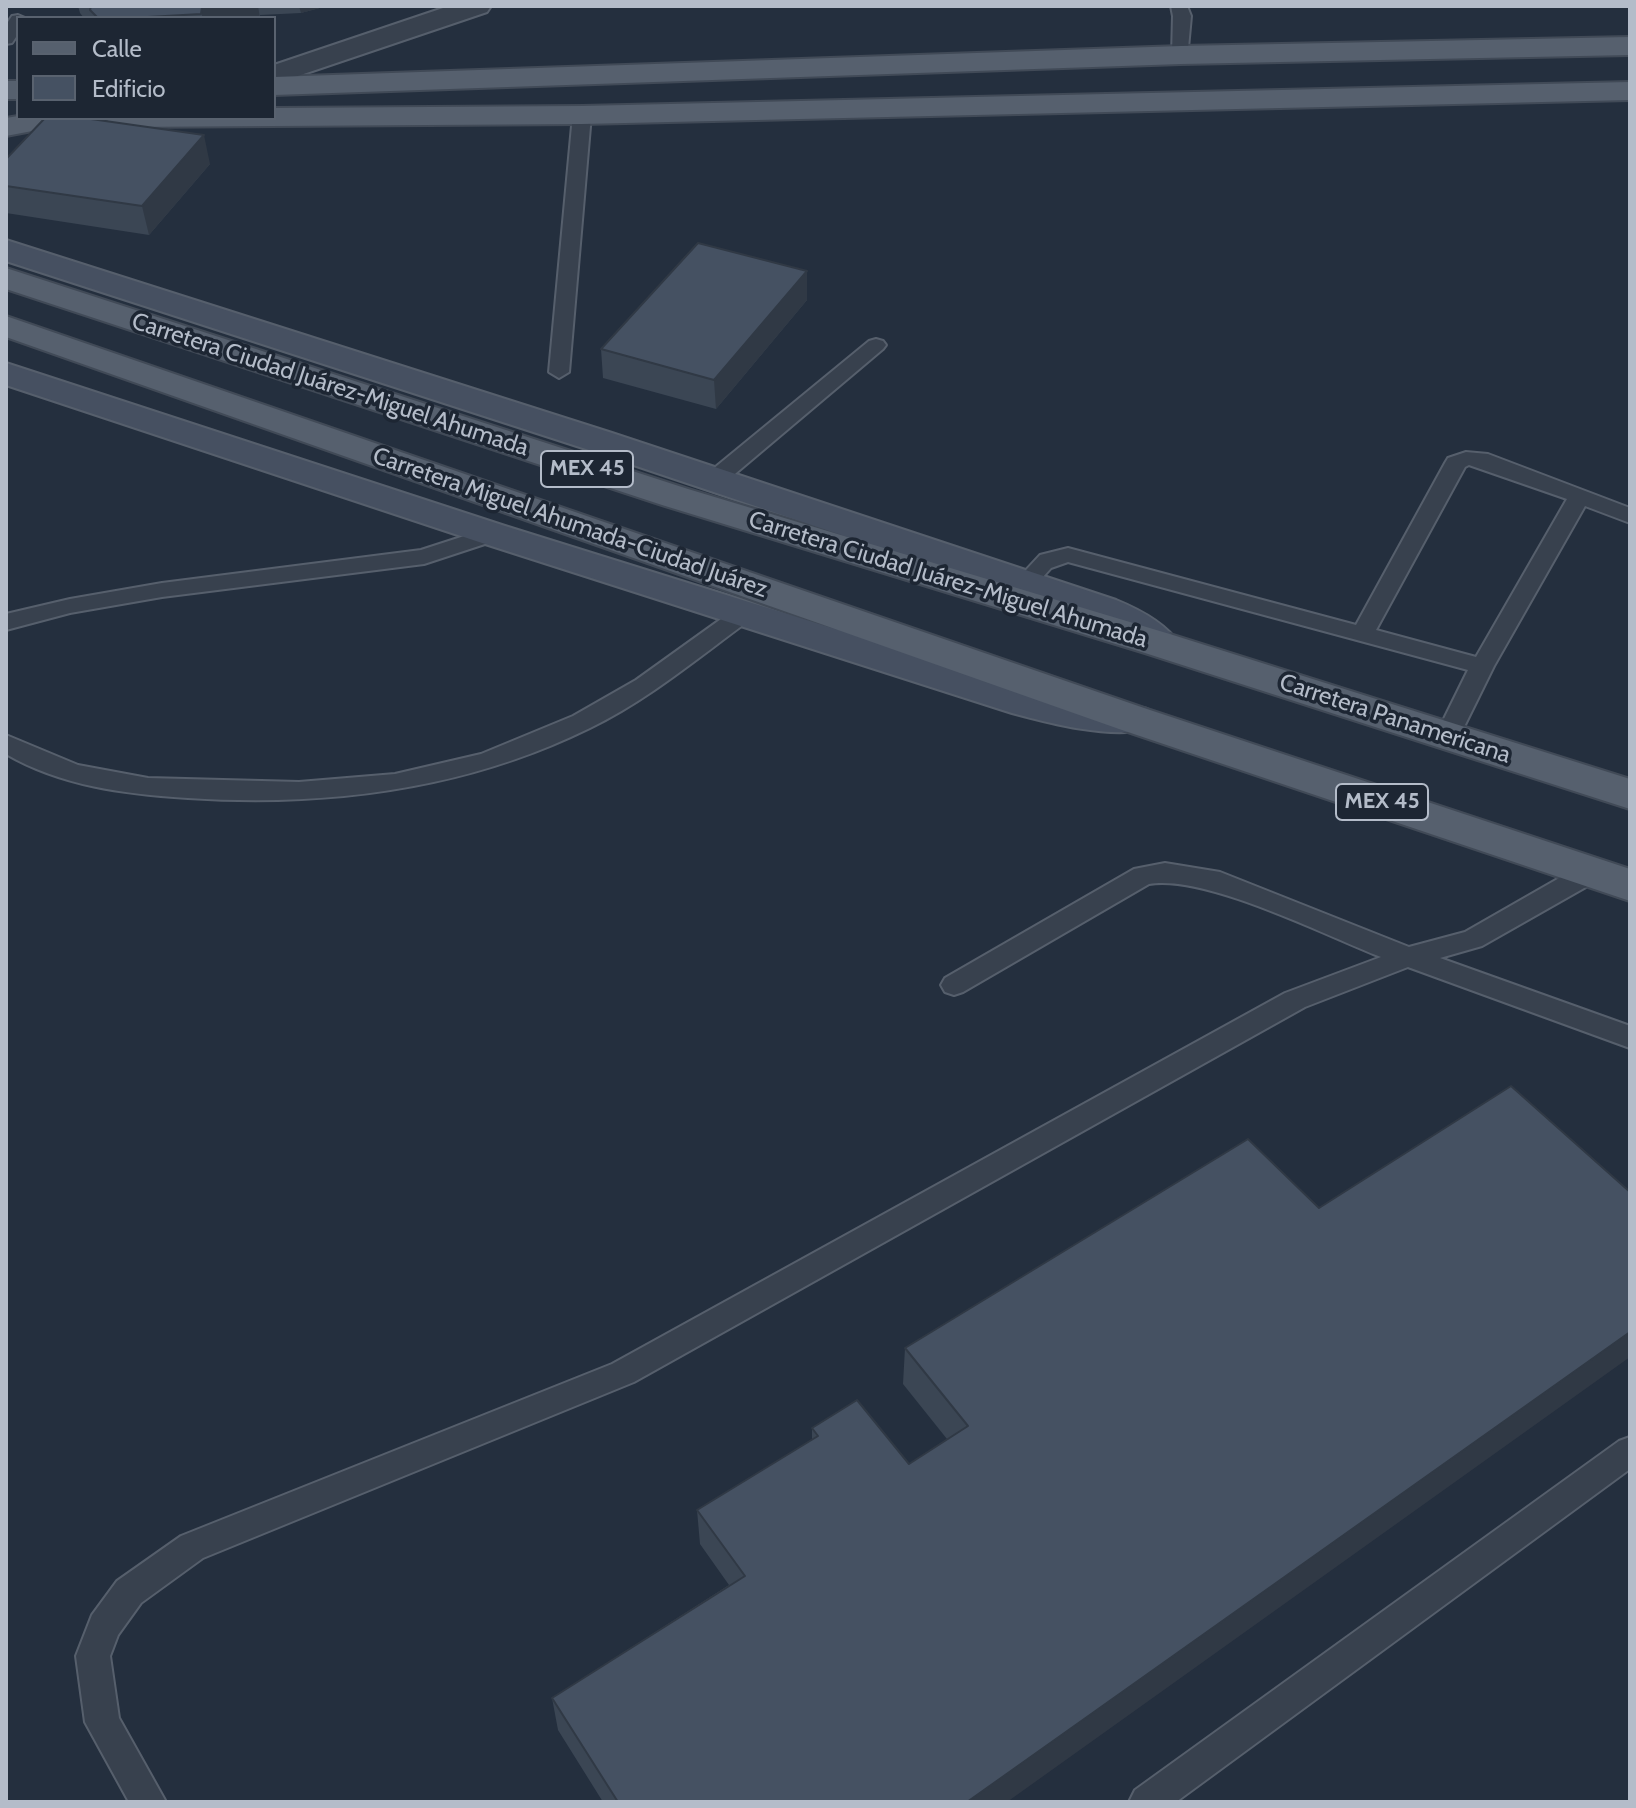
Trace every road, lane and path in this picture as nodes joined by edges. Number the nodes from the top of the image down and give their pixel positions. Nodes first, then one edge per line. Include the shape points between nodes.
1 (477, 6) edge
2 (1179, 6) edge
3 (1630, 46) edge
4 (1181, 55) junction
5 (276, 74) edge
6 (365, 84) junction
7 (276, 86) edge
8 (1630, 91) edge
9 (582, 115) junction
10 (276, 118) edge
11 (361, 118) junction
12 (46, 120) edge
13 (6, 127) edge
14 (10, 270) edge
15 (6, 326) edge
16 (876, 345) dead end
17 (559, 372) dead end
18 (6, 373) edge
19 (715, 479) junction
20 (1580, 496) junction
21 (1630, 516) edge
22 (492, 534) junction
23 (1025, 583) junction
24 (743, 614) junction
25 (6, 622) edge
26 (1363, 633) junction
27 (1159, 644) junction
28 (1482, 666) junction
29 (1133, 719) junction
30 (1448, 735) junction
31 (6, 743) edge
32 (1630, 794) edge
33 (1611, 879) edge
34 (1408, 957) junction
35 (954, 985) dead end
36 (1630, 1037) edge
37 (1630, 1451) edge
38 (148, 1802) edge
39 (1147, 1802) edge

1 - 5 street
2 - 4 lane
3 - 4 main road
4 - 6 main road
6 - 7 main road
6 - 11 main road
8 - 9 main road
9 - 11 main road
9 - 17 lane
10 - 11 main road
12 - 13 main road
14 - 19 main road
14 - 27 main road, Carretera Ciudad Juárez-Miguel Ahumada / MEX 45 via 675,497
15 - 29 main road, Carretera Miguel Ahumada-Ciudad Juárez / MEX 45
16 - 19 lane
18 - 22 main road
19 - 23 main road
20 - 21 lane
20 - 26 lane via 1480,459 1456,463
20 - 28 lane
22 - 24 main road
22 - 25 lane via 424,557 162,590
23 - 26 lane via 1051,556 1068,555
23 - 27 main road via 1122,617
24 - 29 main road via 1026,703
24 - 31 lane via 584,722 485,763 409,782 317,791 147,787 86,777
26 - 28 lane
27 - 30 main road, Carretera Panamericana / MEX 45
28 - 30 lane
29 - 33 main road, MEX 45
30 - 32 main road, Carretera Panamericana / MEX 45
33 - 34 lane via 1473,939
34 - 35 lane via 1223,883 1165,872 1143,876
34 - 36 lane
34 - 38 lane via 1295,1000 623,1373 192,1547 129,1592 104,1626 93,1656 102,1722
37 - 39 lane

